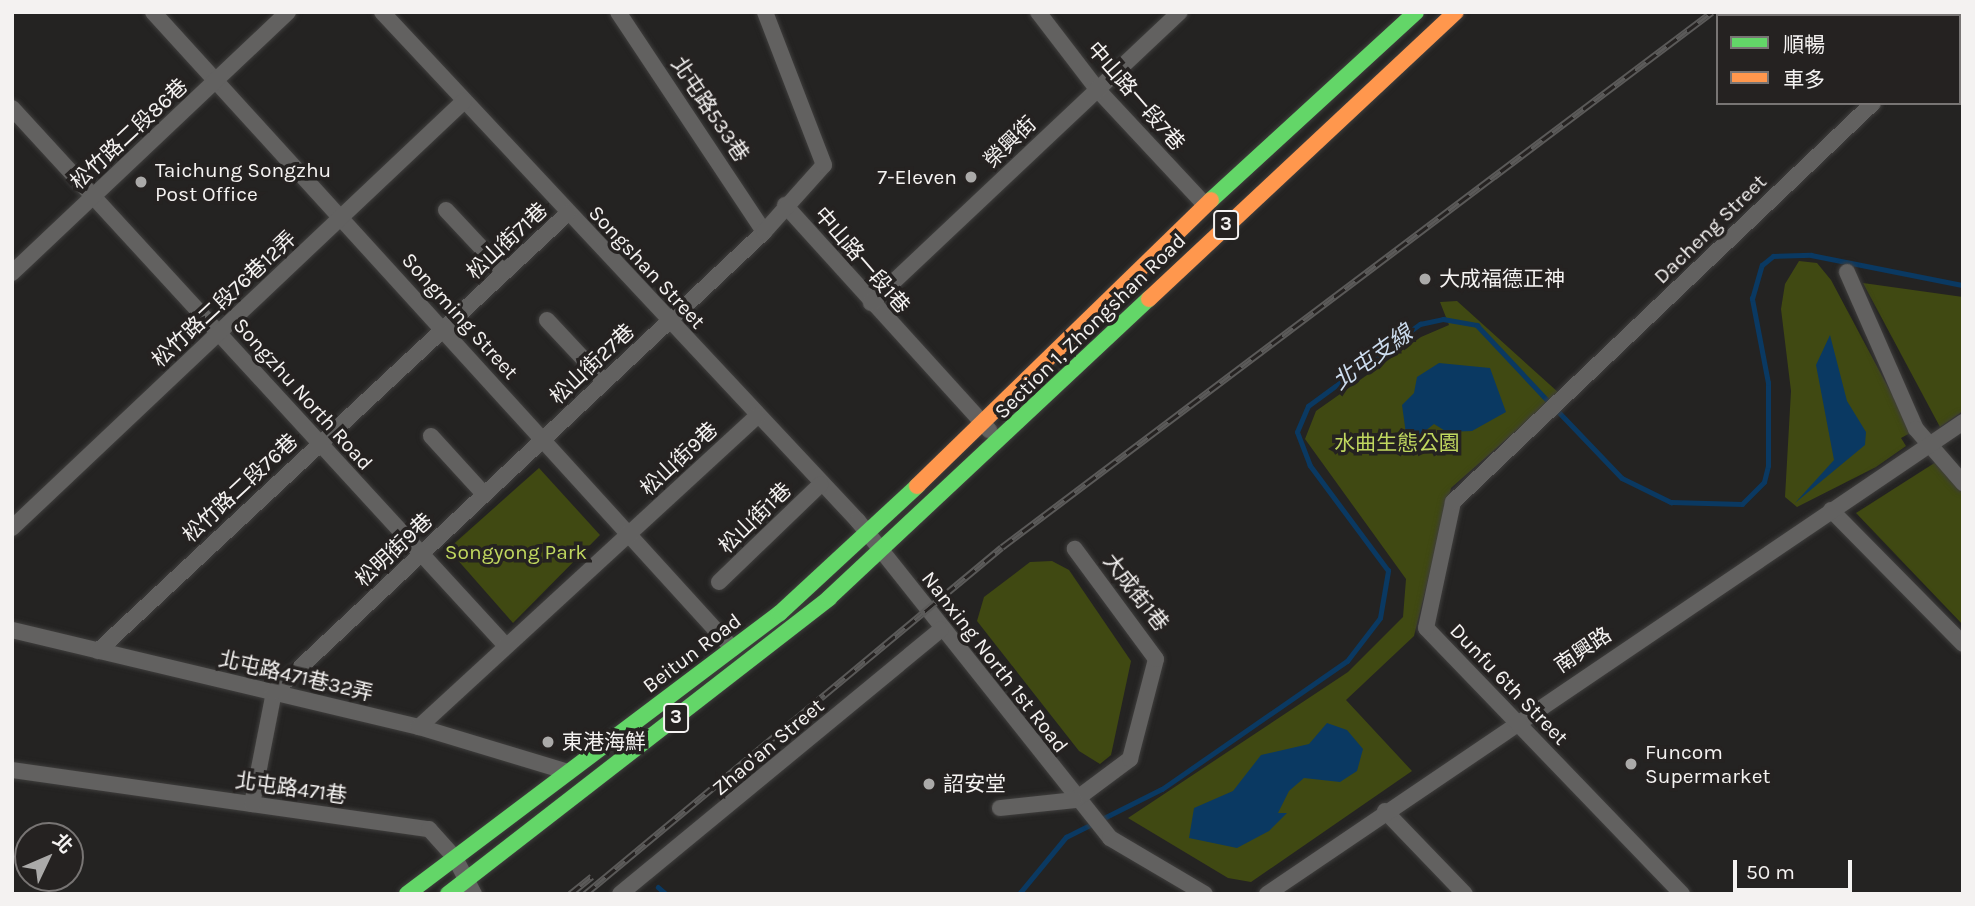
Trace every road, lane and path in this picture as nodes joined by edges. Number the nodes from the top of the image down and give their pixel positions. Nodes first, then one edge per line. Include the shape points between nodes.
1 (153, 12) edge
2 (262, 12) edge
3 (288, 12) edge
4 (382, 12) edge
5 (618, 12) edge
6 (765, 12) edge
7 (1038, 12) edge
8 (1180, 12) edge
9 (1416, 12) edge
10 (1456, 12) edge
11 (274, 25) junction
12 (216, 80) junction
13 (1097, 89) junction
14 (464, 101) junction
15 (1871, 105) edge
16 (12, 108) edge
17 (93, 196) junction
18 (785, 205) junction
19 (1205, 205) junction
20 (446, 210) dead end
21 (568, 213) junction
22 (341, 217) junction
23 (764, 232) junction
24 (504, 272) junction
25 (1847, 272) dead end
26 (12, 273) edge
27 (871, 303) junction
28 (547, 320) dead end
29 (669, 321) junction
30 (443, 329) junction
31 (218, 333) junction
32 (604, 381) junction
33 (1577, 385) joint
34 (757, 416) junction
35 (1963, 422) edge
36 (984, 424) junction
37 (431, 436) dead end
38 (543, 439) junction
39 (1000, 441) junction
40 (319, 443) junction
41 (1926, 447) junction
42 (1963, 483) edge
43 (821, 484) junction
44 (484, 494) junction
45 (1831, 510) junction
46 (12, 528) edge
47 (630, 532) junction
48 (867, 532) junction
49 (1075, 549) dead end
50 (881, 550) junction
51 (420, 554) junction
52 (719, 582) dead end
53 (941, 629) junction
54 (12, 630) edge
55 (1963, 644) edge
56 (506, 646) junction
57 (733, 649) junction
58 (98, 651) junction
59 (274, 692) junction
60 (1515, 721) junction
61 (419, 727) junction
62 (12, 770) edge
63 (568, 772) junction
64 (1075, 800) junction
65 (252, 804) junction
66 (1000, 808) dead end
67 (1385, 811) junction
68 (455, 858) junction
69 (470, 887) edge
70 (622, 892) edge
71 (407, 894) edge
72 (448, 894) edge
73 (1205, 894) edge
74 (1267, 894) edge
75 (1465, 894) edge
76 (1682, 894) edge

1 - 12 street, Songming Street
2 - 11 street
3 - 11 street, 松竹路二段86巷
4 - 14 street, Songshan Street
5 - 23 street, 北屯路533巷
6 - 18 street, 中山路一段1巷 via 824,165
7 - 13 street, 中山路一段7巷
8 - 13 street, 榮興街
9 - 19 main road, Section 1, Zhongshan Road / 3
10 - 39 main road, Section 1, Zhongshan Road / 3
11 - 12 street, 松竹路二段86巷
12 - 17 street, 松竹路二段86巷
12 - 22 street, Songming Street
13 - 19 street, 中山路一段7巷
13 - 27 street, 榮興街
14 - 21 street, Songshan Street
14 - 22 street, 松竹路二段76巷12弄
15 - 33 street, Dacheng Street
16 - 17 street, Songzhu North Road
17 - 26 street, 松竹路二段86巷
17 - 31 street, Songzhu North Road
18 - 23 street, 松山街27巷
18 - 27 street, 中山路一段1巷
19 - 36 main road, Section 1, Zhongshan Road / 3
20 - 24 street
21 - 24 street, 松山街71巷
21 - 29 street, Songshan Street
22 - 30 street, Songming Street
22 - 31 street, 松竹路二段76巷12弄
23 - 29 street, 松山街27巷
24 - 30 street, 松山街71巷
25 - 41 street
27 - 36 street, 中山路一段1巷
28 - 32 street
29 - 32 street, 松山街27巷
29 - 34 street, Songshan Street
30 - 38 street, Songming Street
30 - 40 street, 松竹路二段76巷
31 - 40 street, Songzhu North Road
31 - 46 street, 松竹路二段76巷12弄
32 - 38 street, 松山街27巷
33 - 60 street, Dunfu 6th Street via 1453,502 1426,628
34 - 43 street, Songshan Street
34 - 47 street, 松山街9巷
35 - 41 street, 南興路
36 - 39 street, 中山路一段1巷
36 - 48 main road, Beitun Road / 3
37 - 44 street
38 - 44 street, 松明街9巷
38 - 47 street, Songming Street
39 - 50 main road, Beitun Road / 3
40 - 51 street, Songzhu North Road
40 - 58 street, 松竹路二段76巷
41 - 42 street
41 - 45 street, 南興路
43 - 48 street, Songshan Street
43 - 52 street, 松山街1巷
44 - 51 street, 松明街9巷
45 - 55 street
45 - 60 street, 南興路
47 - 56 street, 松山街9巷
47 - 57 street, Songming Street
48 - 50 street, Songshan Street
48 - 57 main road, Beitun Road / 3
49 - 64 street, 大成街1巷 via 1156,659 1130,759
50 - 53 street, Nanxing North 1st Road
50 - 69 main road, Beitun Road / 3 via 784,636
51 - 56 street, Songzhu North Road
51 - 59 street, 松明街9巷
53 - 64 street, Nanxing North 1st Road
53 - 70 street, Zhao'an Street
54 - 58 street, 北屯路471巷32弄
56 - 61 street, 松山街9巷
57 - 63 main road, Beitun Road / 3
58 - 59 street, 北屯路471巷32弄
59 - 61 street, 北屯路471巷32弄
59 - 65 street
60 - 67 street, 南興路
60 - 76 street, Dunfu 6th Street
61 - 63 street, 北屯路471巷32弄
62 - 65 street, 北屯路471巷
63 - 68 main road, Beitun Road / 3
64 - 66 street
64 - 73 street, Nanxing North 1st Road via 1110,838
65 - 68 street, 北屯路471巷 via 429,829
67 - 74 street, 南興路
67 - 75 street
68 - 69 street, 北屯路471巷
68 - 71 main road, Beitun Road / 3
69 - 72 main road, Beitun Road / 3

